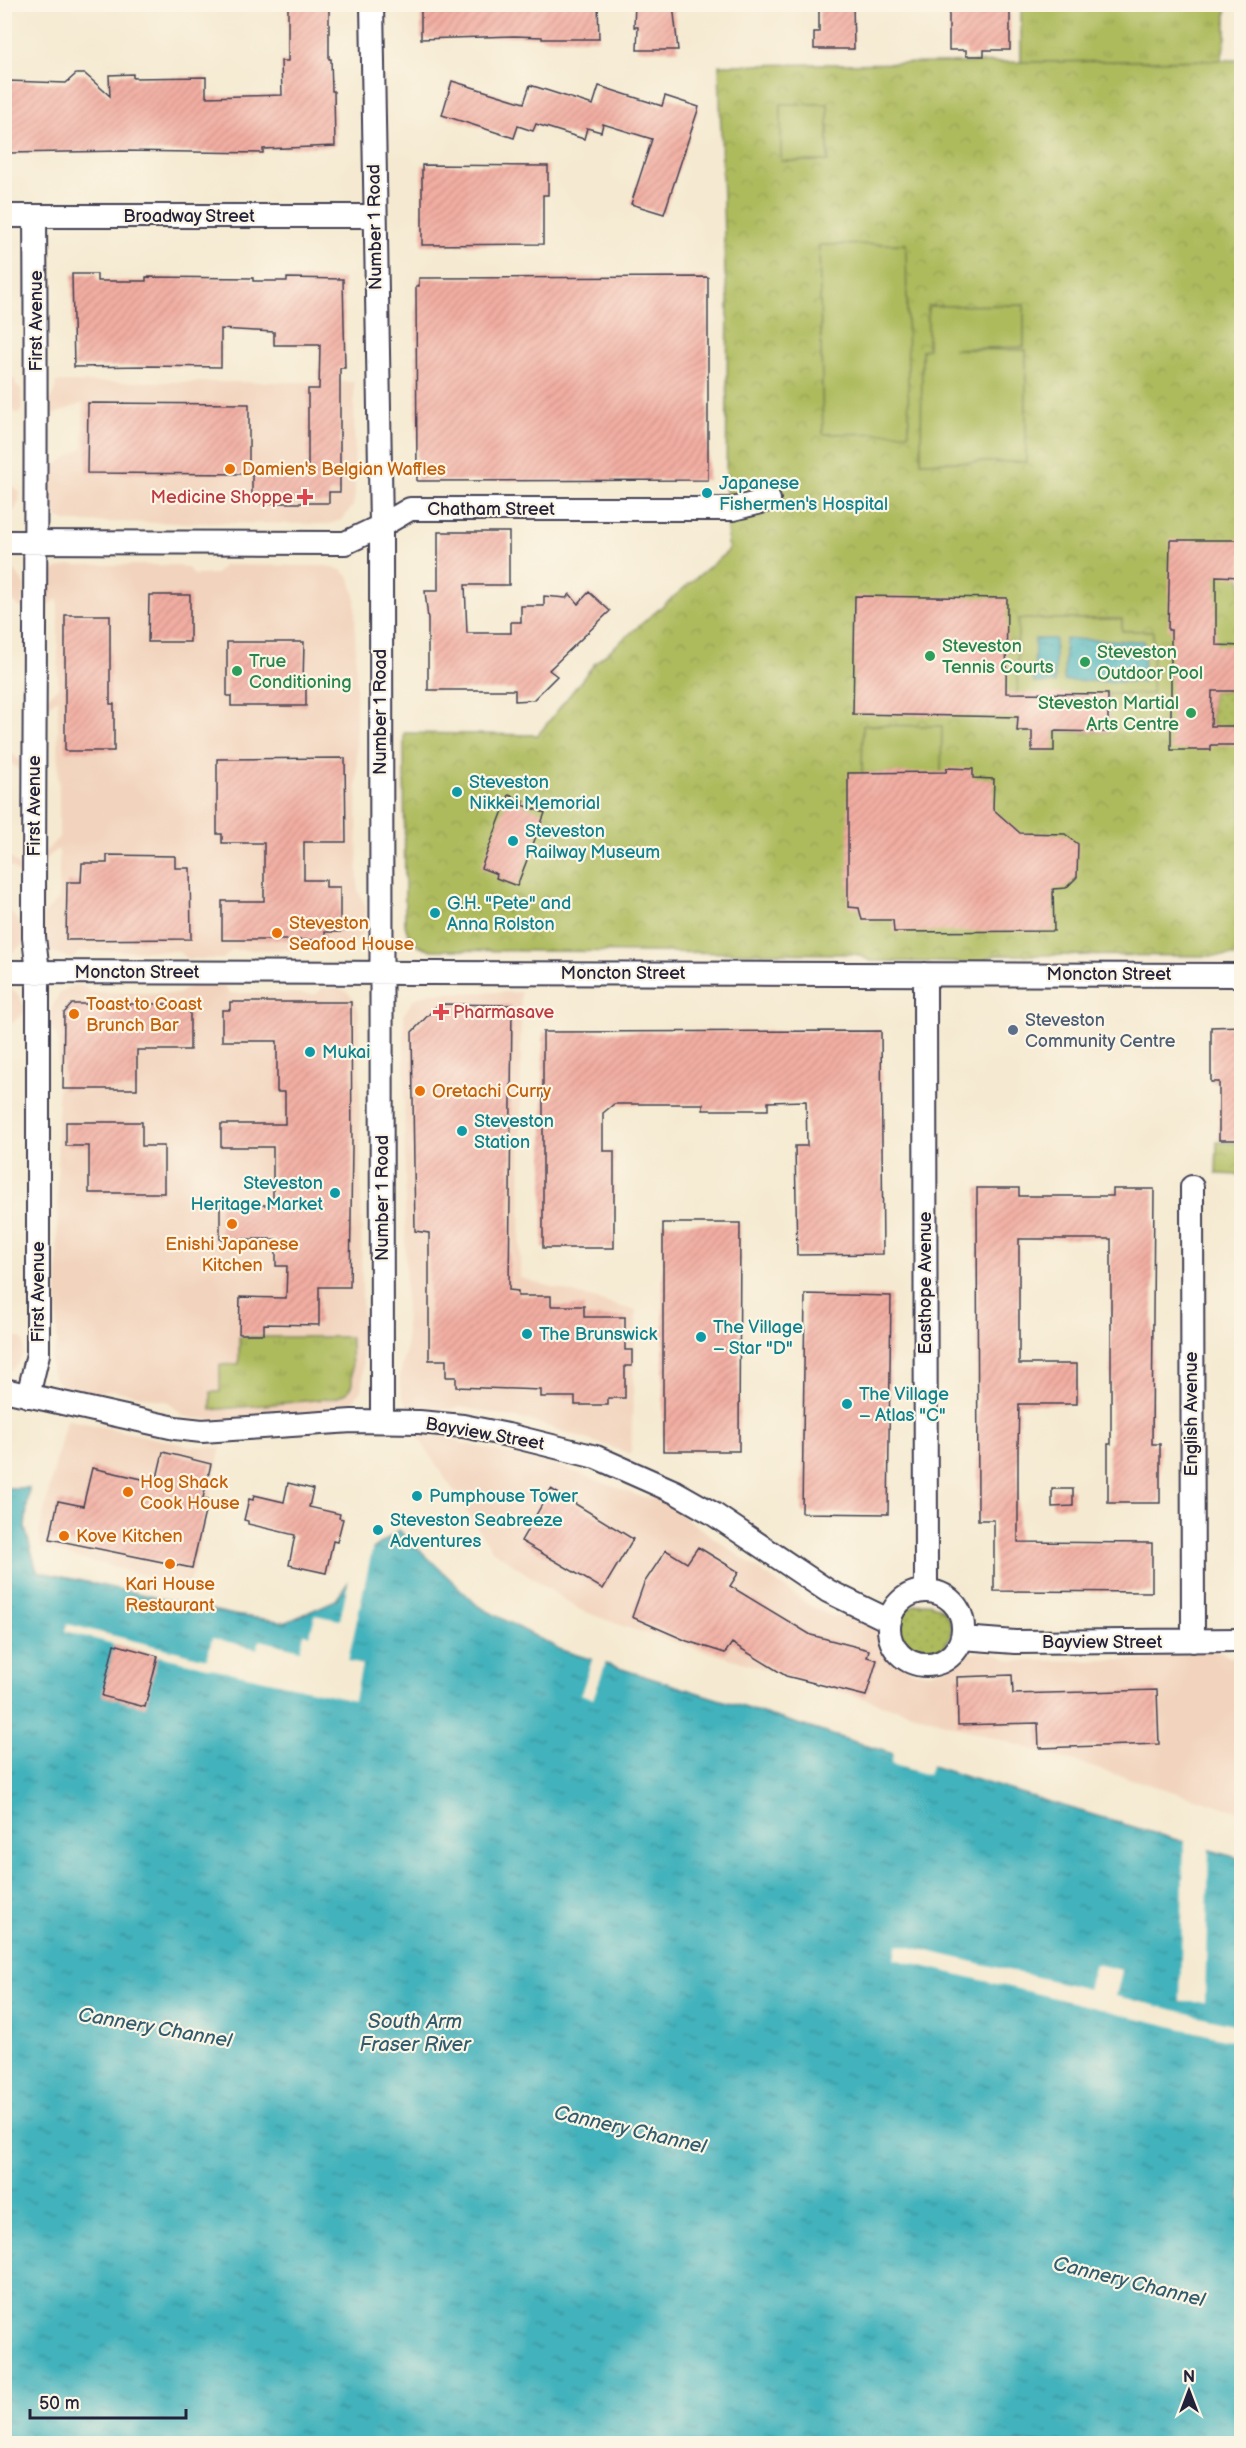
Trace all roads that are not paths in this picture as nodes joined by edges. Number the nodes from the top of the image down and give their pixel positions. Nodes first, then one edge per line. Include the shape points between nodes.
1 (372, 4) edge
2 (4, 216) edge
3 (36, 216) junction
4 (374, 216) junction
5 (769, 500) dead end
6 (381, 526) junction
7 (4, 542) edge
8 (36, 542) junction
9 (4, 972) edge
10 (38, 972) junction
11 (380, 972) junction
12 (925, 974) junction
13 (1242, 975) edge
14 (1192, 1187) dead end
15 (4, 1390) edge
16 (28, 1396) junction
17 (382, 1420) junction
18 (926, 1591) junction
19 (890, 1621) junction
20 (962, 1638) junction
21 (1242, 1640) edge
22 (1193, 1641) junction

1 - 4 street, Number 1 Road
2 - 3 street, Broadway Street
3 - 4 street, Broadway Street
3 - 8 street, First Avenue
4 - 6 street, Number 1 Road
5 - 6 street, Chatham Street via 733,509 410,509
6 - 8 street, Chatham Street via 345,543
6 - 11 street, Number 1 Road
7 - 8 street, Chatham Street
8 - 10 street, First Avenue via 34,937
9 - 10 street, Moncton Street
10 - 11 street, Moncton Street
10 - 16 street, First Avenue via 38,1354
11 - 12 street, Moncton Street
11 - 17 street, Number 1 Road
12 - 13 street, Moncton Street
12 - 18 street, Easthope Avenue
14 - 22 street, English Avenue
15 - 16 street, Bayview Street
16 - 17 street, Bayview Street via 150,1424 202,1431
17 - 19 street, Bayview Street via 463,1426 596,1457 712,1513 828,1590
18 - 19 street via 907,1596
18 - 20 street via 948,1598 956,1606 963,1626
19 - 20 street via 892,1643 907,1660 918,1664 929,1665 950,1657
20 - 22 street, Bayview Street via 1015,1642
21 - 22 street, Bayview Street

